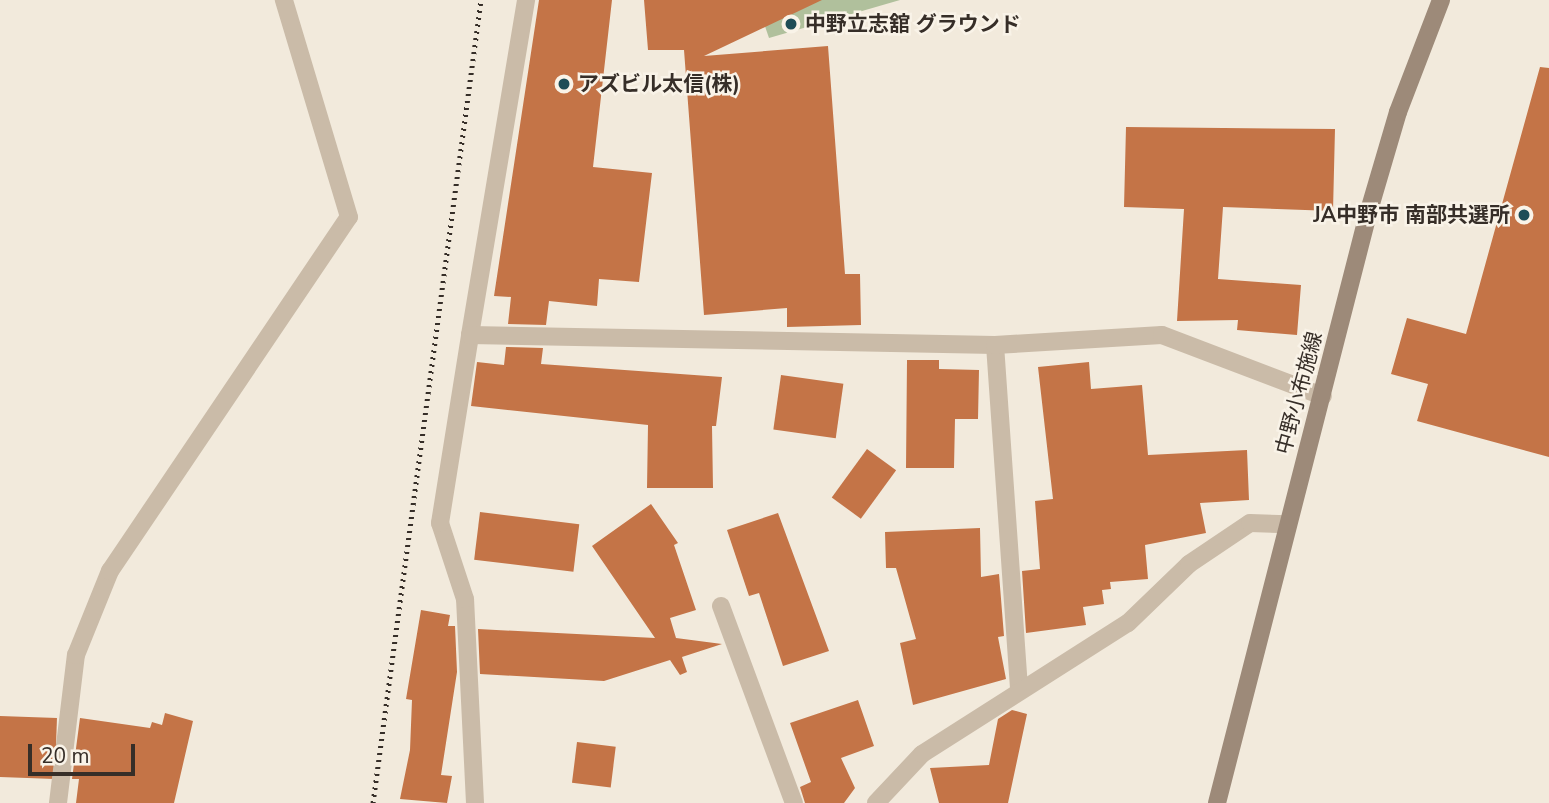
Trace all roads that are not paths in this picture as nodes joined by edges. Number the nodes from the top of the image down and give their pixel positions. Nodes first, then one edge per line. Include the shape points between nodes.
1 (284, 0) edge
2 (526, 0) edge
3 (1441, 0) edge
4 (470, 335) junction
5 (995, 345) junction
6 (1323, 396) junction
7 (1288, 524) junction
8 (722, 606) dead end
9 (1019, 691) junction
10 (58, 803) edge
11 (475, 803) edge
12 (794, 803) edge
13 (876, 803) edge
14 (1217, 803) edge

1 - 10 street via 349,217 110,571 76,654
2 - 4 street
3 - 6 main road, 中野小布施線 via 1398,112
4 - 5 street
4 - 11 street via 440,523 466,599
5 - 6 street via 1162,335
5 - 9 street
6 - 7 main road, 中野小布施線
7 - 9 street via 1250,523 1189,564 1128,623
7 - 14 main road, 中野小布施線
8 - 12 street
9 - 13 street via 922,754

